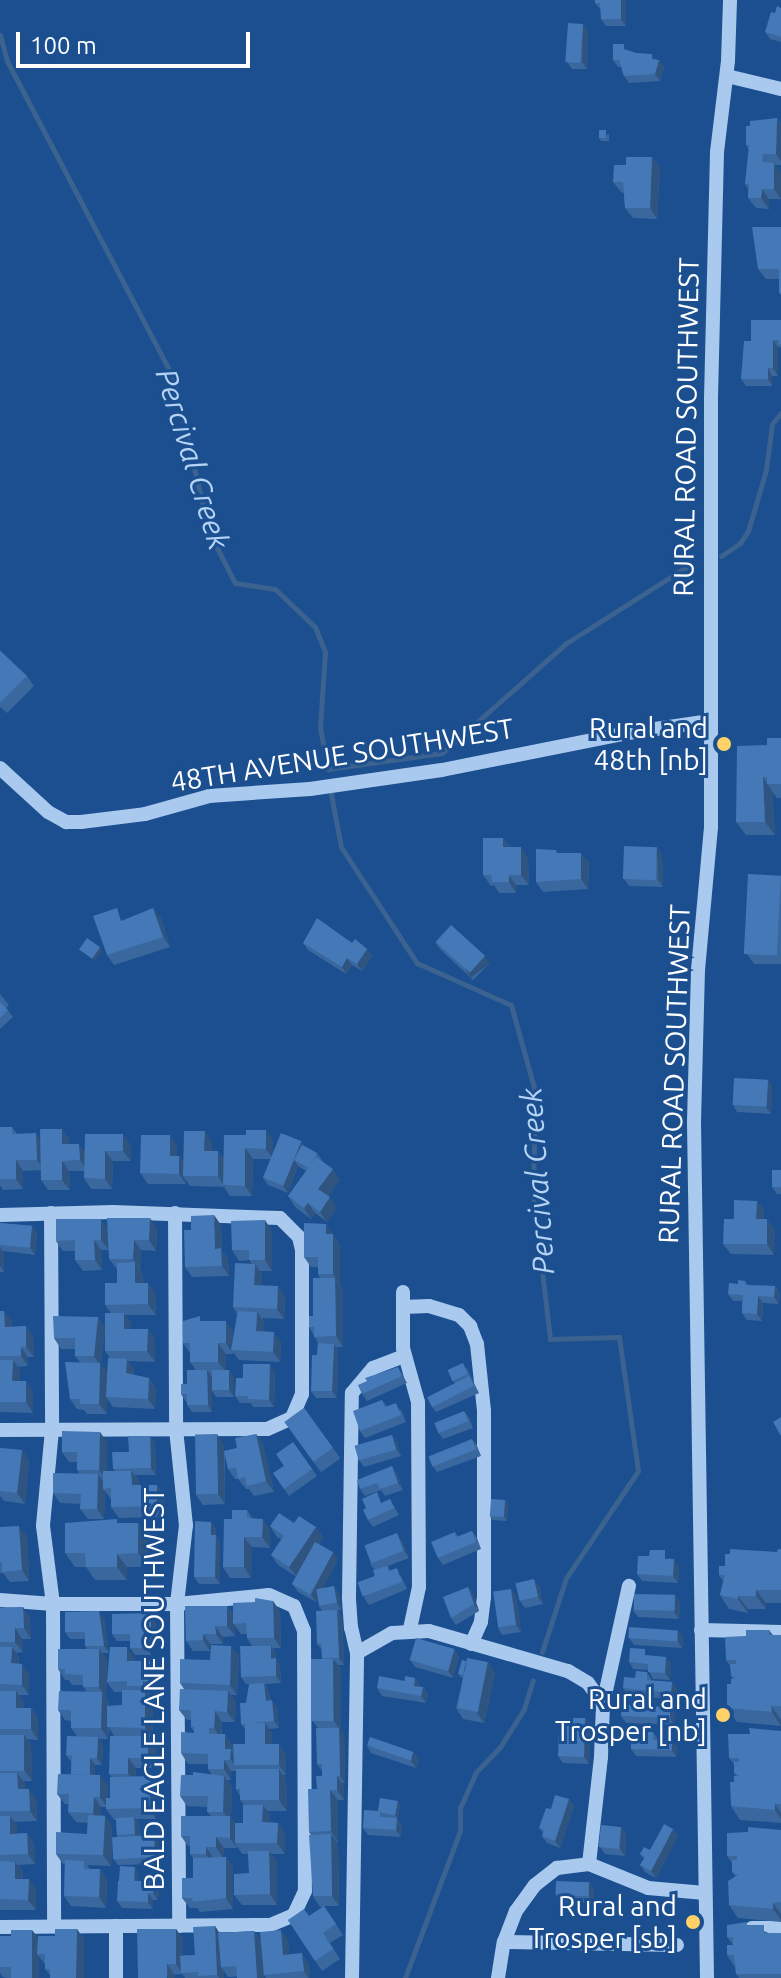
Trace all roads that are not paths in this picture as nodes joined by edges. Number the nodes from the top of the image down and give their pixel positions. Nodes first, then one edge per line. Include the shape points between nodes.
1 (730, 0) edge
2 (727, 76) junction
3 (781, 89) edge
4 (710, 721) junction
5 (0, 768) edge
6 (51, 1213) junction
7 (175, 1213) junction
8 (0, 1215) edge
9 (405, 1356) junction
10 (176, 1429) junction
11 (0, 1430) edge
12 (52, 1430) junction
13 (629, 1586) dead end
14 (0, 1600) edge
15 (53, 1604) junction
16 (177, 1604) junction
17 (410, 1629) junction
18 (701, 1630) junction
19 (781, 1632) edge
20 (471, 1644) junction
21 (357, 1653) junction
22 (603, 1704) junction
23 (589, 1864) junction
24 (705, 1893) junction
25 (54, 1926) junction
26 (116, 1926) junction
27 (179, 1926) junction
28 (0, 1927) edge
29 (752, 1928) edge
30 (781, 1928) edge
31 (504, 1942) junction
32 (677, 1945) dead end
33 (116, 1978) edge
34 (352, 1978) edge
35 (498, 1978) edge
36 (707, 1978) edge

1 - 2 street, RURAL ROAD SOUTHWEST
2 - 3 street
2 - 4 street, RURAL ROAD SOUTHWEST via 717,152 713,287
4 - 5 street, 48TH AVENUE SOUTHWEST via 442,770 310,789 209,796 145,814 81,822 66,822 48,812
4 - 18 street, RURAL ROAD SOUTHWEST via 711,827 698,970 694,1122
6 - 7 street
6 - 8 street
6 - 12 street
7 - 10 street, BALD EAGLE LANE SOUTHWEST
7 - 10 street via 267,1214 292,1225 302,1250 299,1407 280,1426
9 - 17 street via 418,1402 419,1587
9 - 20 street via 403,1299 459,1315 477,1344 484,1411 484,1597
9 - 21 street via 373,1368 352,1393 349,1597
10 - 12 street
10 - 16 street, BALD EAGLE LANE SOUTHWEST via 186,1525
11 - 12 street
12 - 15 street via 43,1526
13 - 22 street
14 - 15 street
15 - 16 street
15 - 25 street
16 - 27 street, BALD EAGLE LANE SOUTHWEST
16 - 27 street via 269,1595 282,1598 301,1618 305,1830 305,1891 294,1915 270,1925
17 - 20 street
17 - 21 street
18 - 19 street
18 - 24 street, RURAL ROAD SOUTHWEST
20 - 22 street via 568,1671 588,1683
21 - 34 street
22 - 23 street
23 - 24 street via 648,1888
23 - 31 street via 568,1864 547,1873 525,1896
24 - 36 street, RURAL ROAD SOUTHWEST
25 - 26 street
25 - 28 street
26 - 27 street
26 - 33 street
29 - 30 street
31 - 32 street
31 - 35 street

